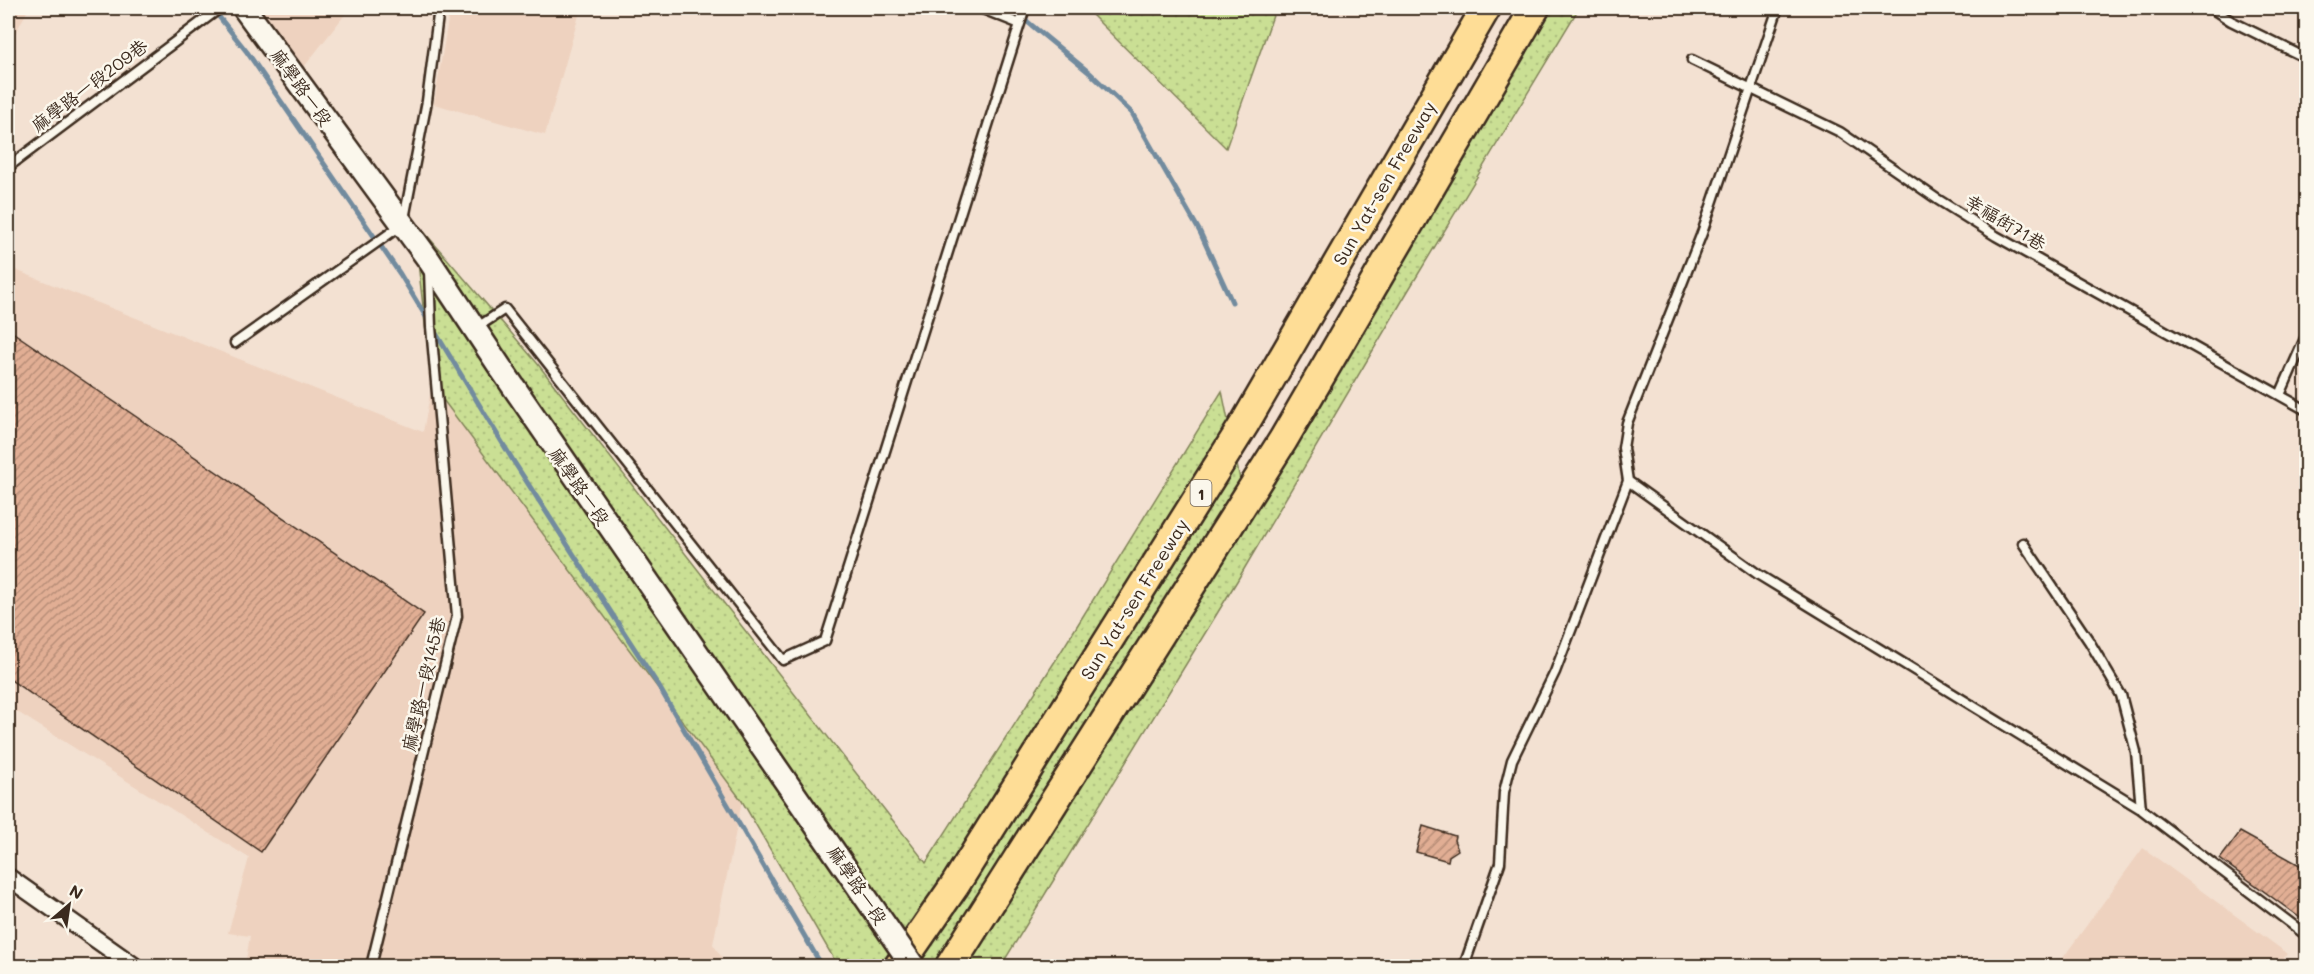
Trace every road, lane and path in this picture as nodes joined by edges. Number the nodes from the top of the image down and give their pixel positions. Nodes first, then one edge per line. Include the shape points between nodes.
1 (219, 8) edge
2 (244, 8) edge
3 (439, 8) edge
4 (980, 8) edge
5 (1025, 8) edge
6 (1486, 8) edge
7 (1534, 8) edge
8 (1778, 8) edge
9 (2211, 8) edge
10 (1020, 24) junction
11 (2307, 58) edge
12 (1692, 60) dead end
13 (1752, 88) junction
14 (8, 167) edge
15 (403, 224) junction
16 (429, 260) junction
17 (475, 328) junction
18 (2307, 336) edge
19 (235, 343) dead end
20 (2280, 395) junction
21 (2307, 410) edge
22 (1628, 481) junction
23 (2023, 543) dead end
24 (2141, 809) junction
25 (8, 877) edge
26 (2307, 935) edge
27 (123, 963) edge
28 (371, 966) edge
29 (899, 966) edge
30 (913, 966) edge
31 (950, 966) edge
32 (1464, 966) edge

1 - 14 lane, 麻學路一段209巷
2 - 15 main road, 麻學路一段
3 - 15 lane via 427,101
4 - 10 lane
5 - 10 lane
6 - 29 highway, Sun Yat-sen Freeway / 1 via 1245,423 955,885
7 - 31 highway, 1 via 1283,440
8 - 13 lane
9 - 11 lane
10 - 17 lane via 825,641 783,660 505,309
12 - 13 lane, 幸福街71巷
13 - 20 lane, 幸福街71巷 via 1840,132 1996,236
13 - 22 lane via 1698,243 1627,423 1623,448
15 - 16 main road, 麻學路一段
15 - 19 lane
16 - 17 main road, 麻學路一段
16 - 28 lane, 麻學路一段145巷 via 431,327 457,616
17 - 30 main road, 麻學路一段, bridge
18 - 20 lane
20 - 21 lane, 幸福街71巷
22 - 24 lane via 1759,574
22 - 32 lane via 1555,672 1512,760 1504,792 1500,863
23 - 24 lane via 2121,695 2136,752
24 - 26 lane
25 - 27 street

